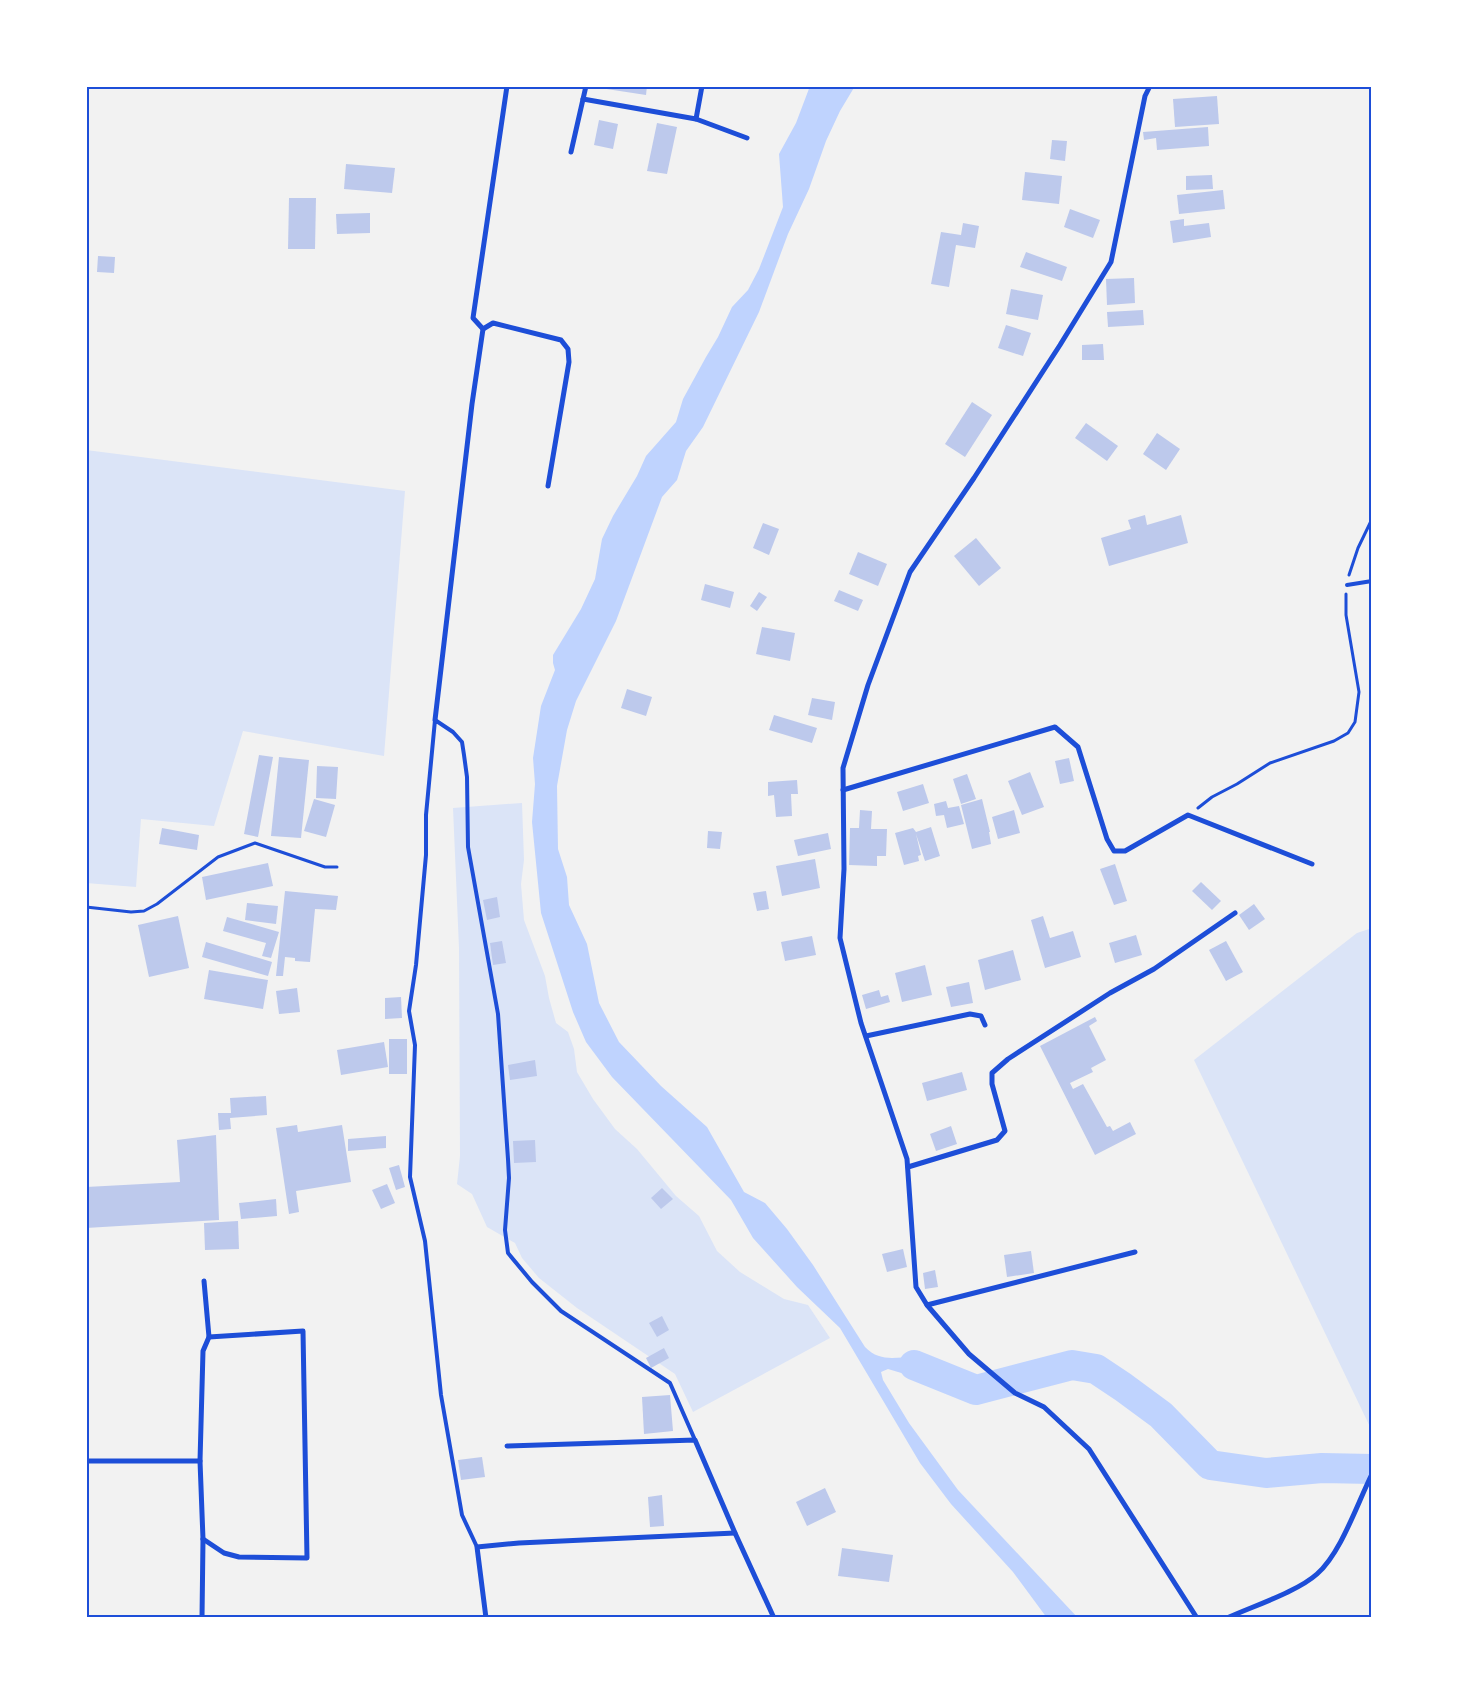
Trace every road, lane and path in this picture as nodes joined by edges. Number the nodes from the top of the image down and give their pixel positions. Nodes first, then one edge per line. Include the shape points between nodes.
1 (507, 86) edge
2 (586, 86) edge
3 (702, 86) edge
4 (1150, 86) edge
5 (583, 99) junction
6 (696, 119) junction
7 (747, 138) dead end
8 (571, 152) dead end
9 (483, 329) junction
10 (548, 486) dead end
11 (1372, 519) edge
12 (1372, 581) edge
13 (1346, 585) junction
14 (435, 720) junction
15 (843, 790) junction
16 (1188, 816) junction
17 (1312, 864) dead end
18 (337, 867) dead end
19 (86, 907) edge
20 (1234, 912) dead end
21 (985, 1025) dead end
22 (866, 1036) junction
23 (908, 1167) junction
24 (1134, 1252) dead end
25 (204, 1281) dead end
26 (926, 1305) junction
27 (209, 1337) junction
28 (695, 1440) junction
29 (507, 1446) dead end
30 (86, 1461) edge
31 (200, 1461) junction
32 (1372, 1474) edge
33 (735, 1533) junction
34 (203, 1539) junction
35 (477, 1548) junction
36 (202, 1618) edge
37 (486, 1618) edge
38 (774, 1618) edge
39 (1197, 1618) edge
40 (1228, 1618) edge

1 - 9 street via 473,318
2 - 5 street
3 - 6 street
4 - 15 street via 1144,96 1111,262 980,470 910,572 843,768
5 - 6 street
5 - 8 street
6 - 7 street
9 - 10 street via 493,323 561,340 568,349 569,362
9 - 14 street
11 - 13 path
12 - 13 lane
13 - 16 path via 1346,615 1360,692 1355,722 1348,732 1334,741 1270,763 1212,797
14 - 28 lane via 462,742 467,776 468,847 498,1014 509,1178 505,1230 508,1253 561,1311 670,1383
14 - 35 lane via 416,965 409,1011 415,1045 410,1177 424,1241 442,1395 462,1515
15 - 16 street via 1055,728 1078,747 1114,851 1125,851
15 - 22 street via 844,870 840,938
16 - 17 street
18 - 19 path via 325,867 255,843 218,857 144,911
20 - 23 street via 1154,969 1110,993 1008,1059 992,1073 1005,1131 997,1140
21 - 22 street via 981,1016 970,1014
22 - 23 street
23 - 26 street via 916,1286
24 - 26 street
25 - 27 street
26 - 39 street via 969,1354 1015,1392 1044,1407 1089,1449
27 - 31 street via 203,1350
27 - 34 street via 303,1331 307,1558 239,1557 224,1553
28 - 29 street
28 - 33 street
30 - 31 street
31 - 34 street
32 - 40 street via 1331,1557 1317,1574
33 - 35 street via 519,1543
33 - 38 street
34 - 36 street
35 - 37 street

